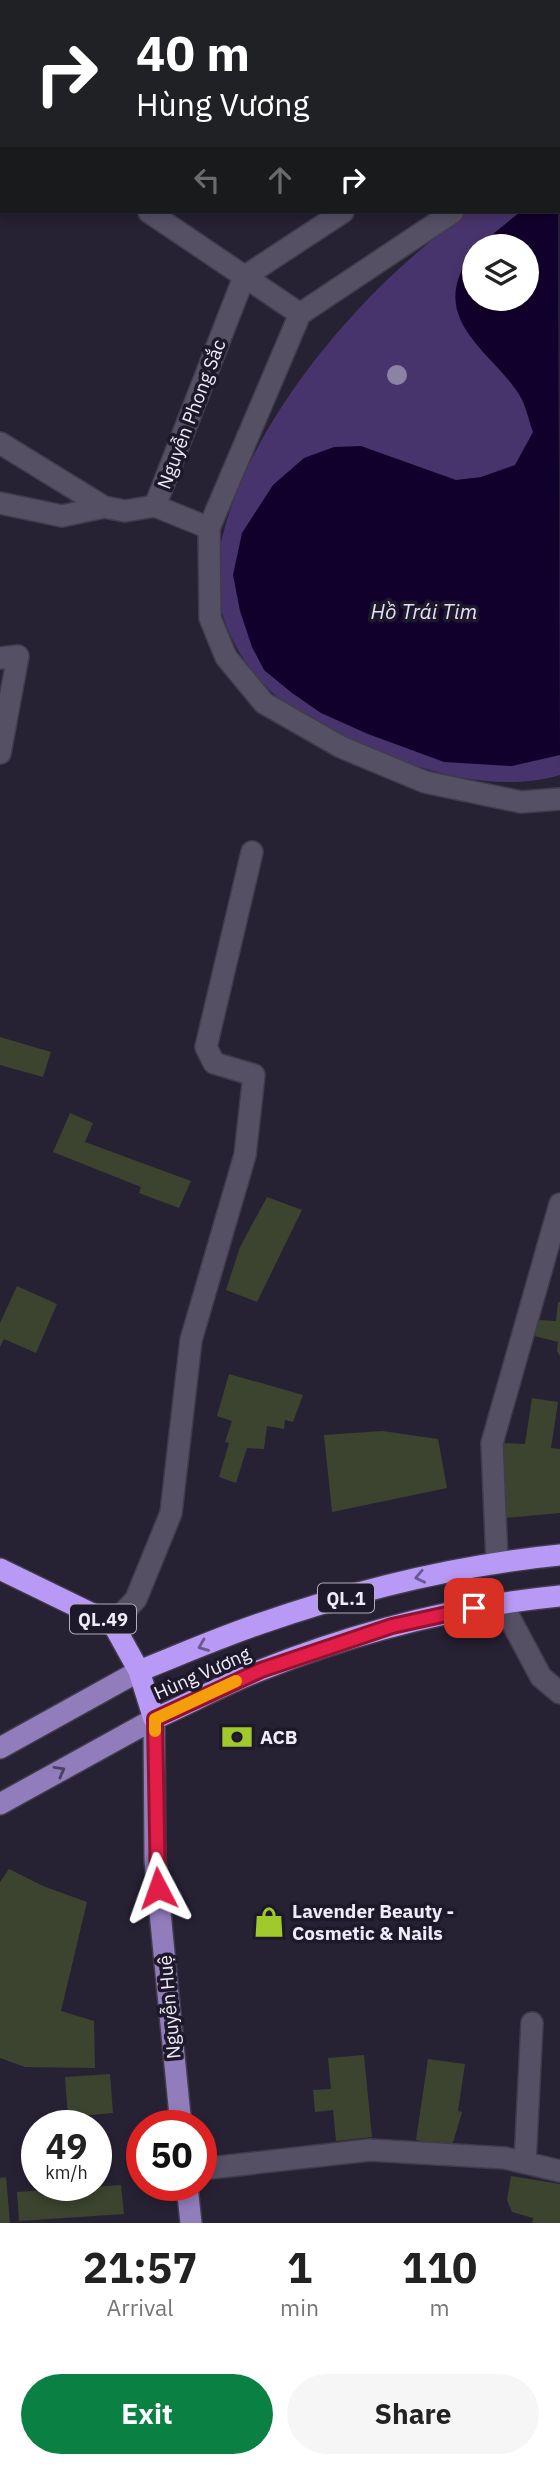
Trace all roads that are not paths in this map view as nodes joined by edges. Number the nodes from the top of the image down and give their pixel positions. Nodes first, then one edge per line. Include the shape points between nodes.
1 (152, 214) edge
2 (340, 214) edge
3 (450, 214) edge
4 (244, 277) junction
5 (300, 314) junction
6 (0, 443) edge
7 (0, 503) edge
8 (104, 506) junction
9 (155, 506) junction
10 (209, 528) junction
11 (0, 658) edge
12 (0, 753) edge
13 (560, 799) edge
14 (252, 852) dead end
15 (560, 1204) edge
16 (560, 1555) edge
17 (497, 1561) junction
18 (0, 1569) edge
19 (560, 1595) edge
20 (502, 1602) junction
21 (113, 1624) junction
22 (139, 1671) junction
23 (560, 1693) edge
24 (155, 1719) junction
25 (0, 1748) edge
26 (0, 1804) edge
27 (532, 2023) dead end
28 (179, 2110) edge
29 (525, 2163) junction
30 (217, 2167) edge
31 (560, 2171) edge
32 (189, 2201) edge
33 (191, 2223) edge

1 - 4 street
2 - 4 street
3 - 5 street
4 - 5 street
4 - 9 street, Nguyễn Phong Sắc
5 - 10 street
6 - 8 street, Nguyễn Phong Sắc
7 - 8 street via 62,516
8 - 9 street, Nguyễn Phong Sắc via 125,511
9 - 10 street
10 - 13 street via 210,618 226,657 264,703 341,747 425,782 521,802
11 - 12 street via 18,656
14 - 21 street via 206,1047 214,1063 254,1075 245,1155 191,1340 171,1513 136,1599
15 - 17 street via 492,1444
16 - 17 highway, Hùng Vương / QL.1
17 -> 22 highway, Hùng Vương / QL.1 via 407,1580 258,1624
18 - 21 highway, QL.49
19 - 20 highway, Hùng Vương / QL.1
20 - 23 street via 541,1676
20 - 24 highway, Hùng Vương / QL.1 via 392,1626 261,1670
21 - 22 highway, QL.49
22 - 24 highway, QL.49
22 - 25 main road, Hùng Vương / QL.1
26 -> 24 main road, Hùng Vương / QL.1
24 - 28 main road, Nguyễn Huệ via 155,1861
27 - 29 street
29 - 30 street via 370,2150
29 - 31 street
32 - 33 main road

